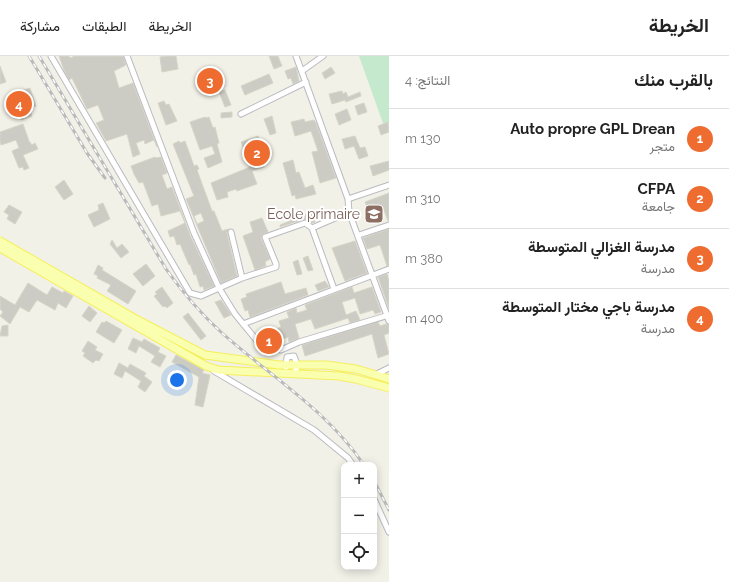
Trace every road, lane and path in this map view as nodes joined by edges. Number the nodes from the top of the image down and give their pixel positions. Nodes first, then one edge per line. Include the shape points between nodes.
1 (51, 56) edge
2 (127, 56) edge
3 (296, 56) edge
4 (323, 56) edge
5 (302, 71) junction
6 (306, 82) junction
7 (241, 114) dead end
8 (389, 185) edge
9 (348, 200) junction
10 (349, 212) junction
11 (389, 225) edge
12 (312, 228) junction
13 (230, 232) dead end
14 (359, 235) junction
15 (0, 241) edge
16 (0, 248) edge
17 (389, 269) edge
18 (373, 275) junction
19 (242, 278) junction
20 (219, 288) junction
21 (334, 289) junction
22 (388, 317) edge
23 (243, 324) junction
24 (287, 347) junction
25 (290, 355) junction
26 (297, 364) junction
27 (286, 365) junction
28 (206, 366) junction
29 (389, 368) edge
30 (292, 373) junction
31 (375, 375) junction
32 (389, 379) edge
33 (389, 388) edge
34 (351, 462) edge
35 (377, 506) edge
36 (389, 532) edge

1 - 20 street via 190,293 200,296
2 - 20 street via 194,233
3 - 5 street
4 - 5 street
5 - 6 street
6 - 7 street
6 - 9 street
8 - 9 street
9 - 10 street
10 - 12 street
10 - 14 street
11 - 14 street
12 - 19 street via 305,223 265,237 276,267
12 - 21 street
13 - 19 street
14 - 18 street
15 - 27 main road via 134,318 205,355
16 - 28 main road
17 - 18 street
18 - 21 street
18 - 22 street
19 - 20 street
20 - 23 street
21 - 23 street
22 - 24 street
23 - 24 street via 263,348 281,350
24 - 25 street
25 - 26 street via 297,359
25 - 27 street via 287,357
26 - 27 main road
26 - 30 street
26 - 31 main road via 326,364
27 - 30 street
28 - 30 main road via 218,370
28 - 34 street via 314,430
29 - 31 street
30 - 33 main road via 356,379
31 - 32 main road
35 - 36 street

